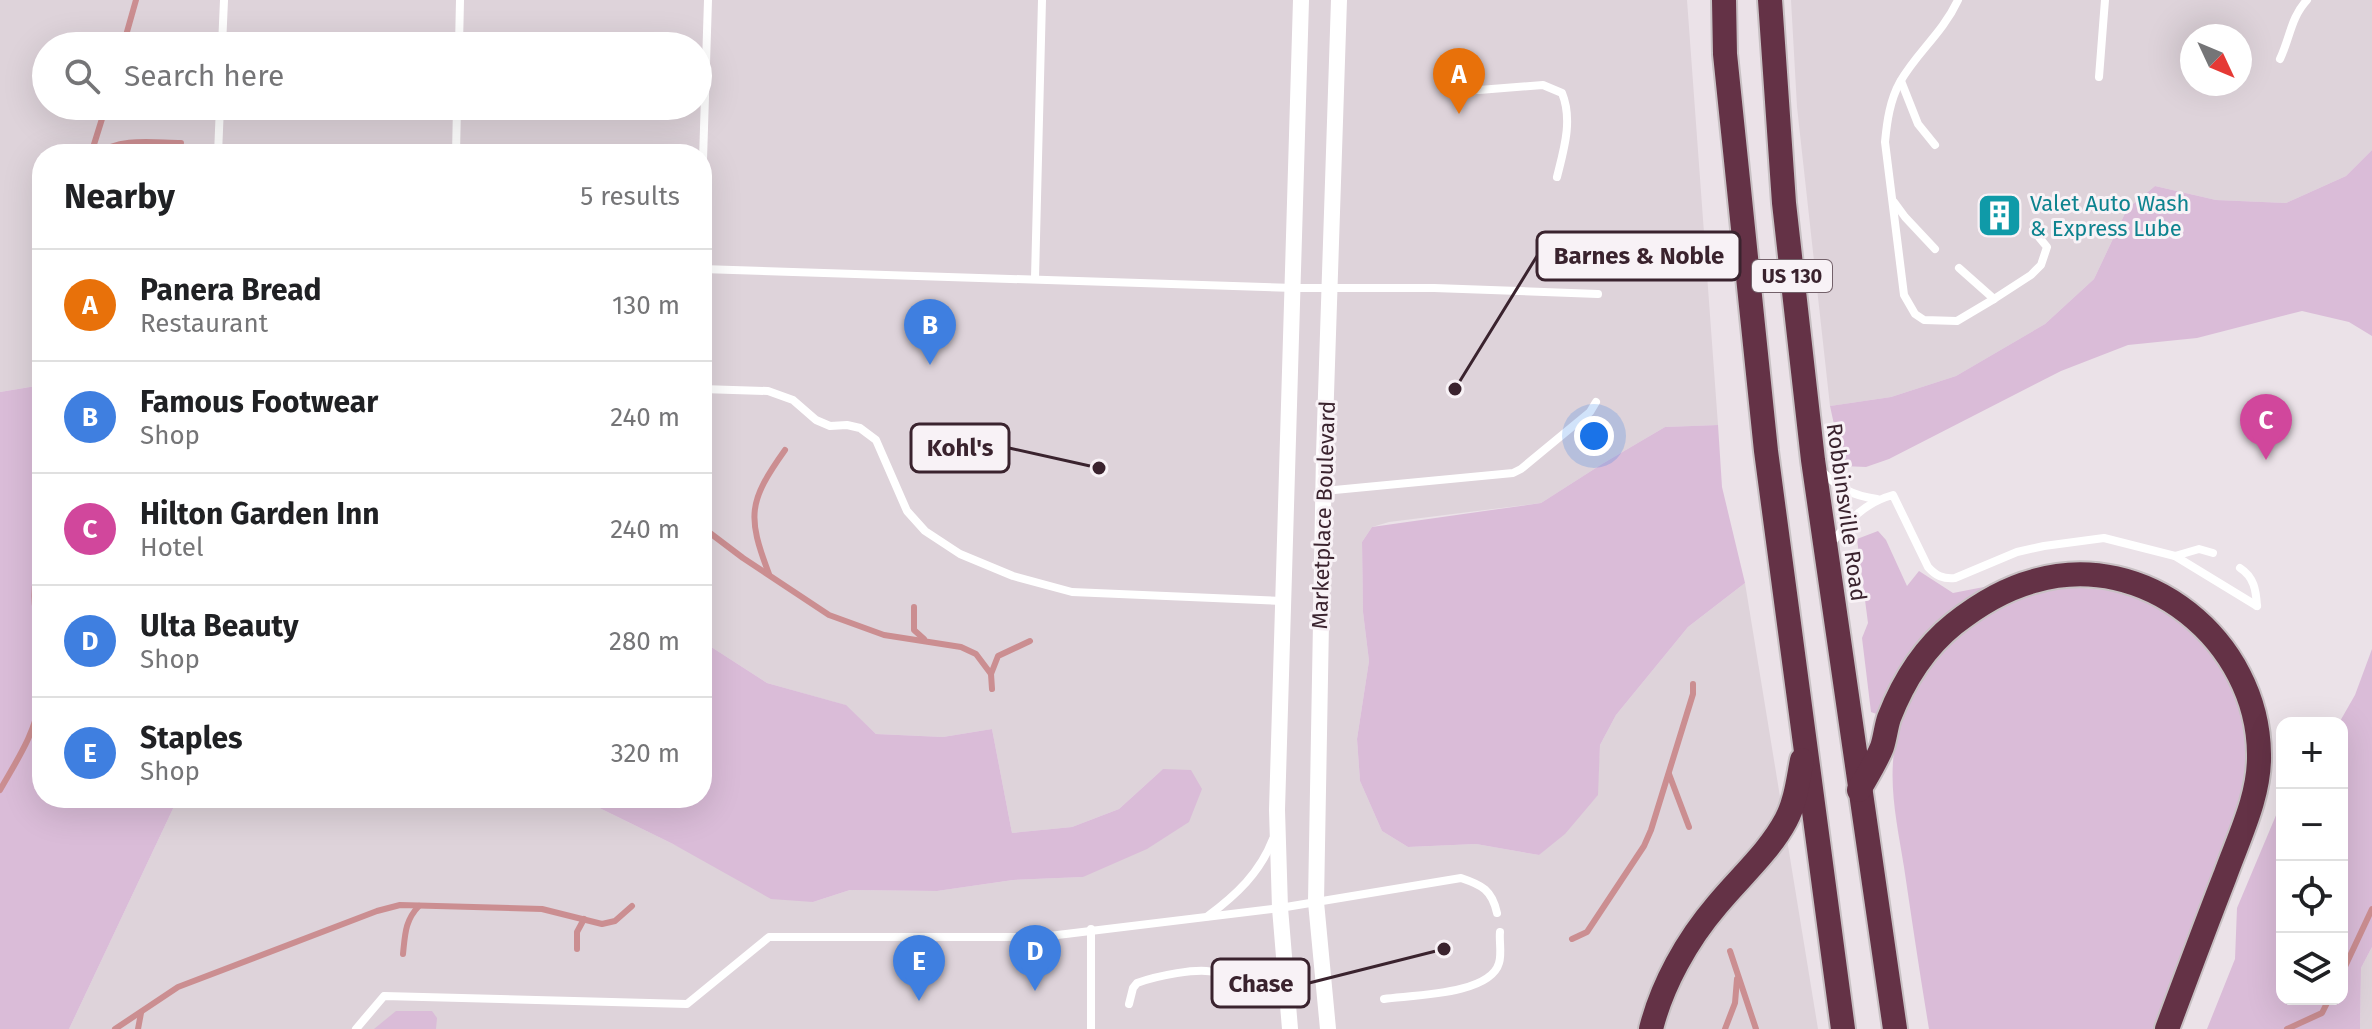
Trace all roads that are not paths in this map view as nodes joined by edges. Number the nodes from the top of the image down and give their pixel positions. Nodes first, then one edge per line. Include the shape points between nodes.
1 (224, 0) edge
2 (460, 0) edge
3 (708, 0) edge
4 (1042, 0) edge
5 (1301, 0) edge
6 (1339, 0) edge
7 (1724, 0) edge
8 (1958, 0) edge
9 (2105, 0) edge
10 (2307, 0) edge
11 (1774, 7) edge
12 (223, 32) edge
13 (459, 32) edge
14 (707, 32) edge
15 (2280, 59) dead end
16 (1451, 65) dead end
17 (2099, 77) dead end
18 (1901, 80) junction
19 (219, 120) edge
20 (457, 120) edge
21 (704, 120) edge
22 (218, 144) edge
23 (456, 144) edge
24 (704, 144) edge
25 (1935, 145) dead end
26 (1557, 177) dead end
27 (1894, 201) junction
28 (2033, 230) dead end
29 (1935, 249) dead end
30 (1959, 268) dead end
31 (712, 269) edge
32 (1035, 278) junction
33 (1294, 288) junction
34 (1331, 289) junction
35 (1598, 294) dead end
36 (1994, 299) junction
37 (712, 389) edge
38 (1596, 402) dead end
39 (1813, 460) junction
40 (1323, 491) junction
41 (1878, 499) junction
42 (1826, 551) junction
43 (2213, 553) dead end
44 (2175, 556) junction
45 (2240, 568) dead end
46 (1282, 601) junction
47 (1805, 742) junction
48 (1859, 790) junction
49 (1278, 827) junction
50 (1316, 902) junction
51 (1280, 908) junction
52 (1497, 913) dead end
53 (1207, 916) junction
54 (1091, 929) junction
55 (1500, 932) dead end
56 (1223, 990) dead end
57 (1384, 999) dead end
58 (1129, 1004) dead end
59 (356, 1029) edge
60 (1091, 1029) edge
61 (1290, 1029) edge
62 (1328, 1029) edge
63 (1651, 1029) edge
64 (1843, 1029) edge
65 (1895, 1029) edge
66 (2167, 1029) edge

1 - 12 lane
2 - 13 lane
3 - 14 lane
4 - 32 lane
5 - 33 street, Marketplace Boulevard
6 - 34 street, Marketplace Boulevard
7 - 47 highway, US 130 via 1725,54 1766,451
8 - 18 lane via 1939,34
9 - 17 lane
10 - 15 lane via 2292,20
11 - 39 highway, Robbinsville Road / US 130 via 1784,203
16 - 26 lane via 1465,87 1543,85 1562,93 1568,109
18 - 25 lane via 1918,124
18 - 27 lane via 1885,142
19 - 22 lane
20 - 23 lane
21 - 24 lane
27 - 29 lane
27 - 36 lane via 1904,295 1915,314 1935,323 1957,321
28 - 36 lane via 2047,247 2041,265
30 - 36 lane
31 - 32 lane
32 - 33 lane
33 - 34 lane
33 - 46 street, Marketplace Boulevard
34 - 35 lane
34 - 40 street, Marketplace Boulevard
37 - 46 lane via 768,391 793,400 830,426 860,428 876,440 907,511 925,531 960,554 1013,576 1072,592
38 - 40 lane via 1513,473
39 - 41 lane via 1843,489
39 - 42 highway, Robbinsville Road / US 130
40 - 50 street, Marketplace Boulevard
41 - 42 lane via 1851,518
41 - 44 lane via 1893,495 1928,567 1945,579 2017,552 2104,538
42 - 48 highway, Robbinsville Road / US 130
43 - 44 lane via 2199,549
44 - 45 lane via 2257,606 2255,588
46 - 49 street, Marketplace Boulevard
47 - 63 highway via 1786,821 1686,949
47 - 64 highway, US 130
48 - 65 highway, Robbinsville Road / US 130
48 - 66 highway via 1916,664 1952,625 1996,596 2036,580 2087,575 2143,587 2193,614 2231,657 2243,680 2259,755 2251,806
49 - 51 street, Marketplace Boulevard
49 - 53 lane via 1250,879
50 - 51 lane
50 - 52 lane via 1461,878 1491,893
50 - 62 street, Marketplace Boulevard
51 - 53 lane
51 - 61 street, Marketplace Boulevard
53 - 54 lane
54 - 59 lane via 1041,937 769,937 687,1004 384,996
54 - 60 lane
55 - 57 lane via 1499,964 1489,979 1471,987
56 - 58 lane via 1216,973 1189,972 1137,983

